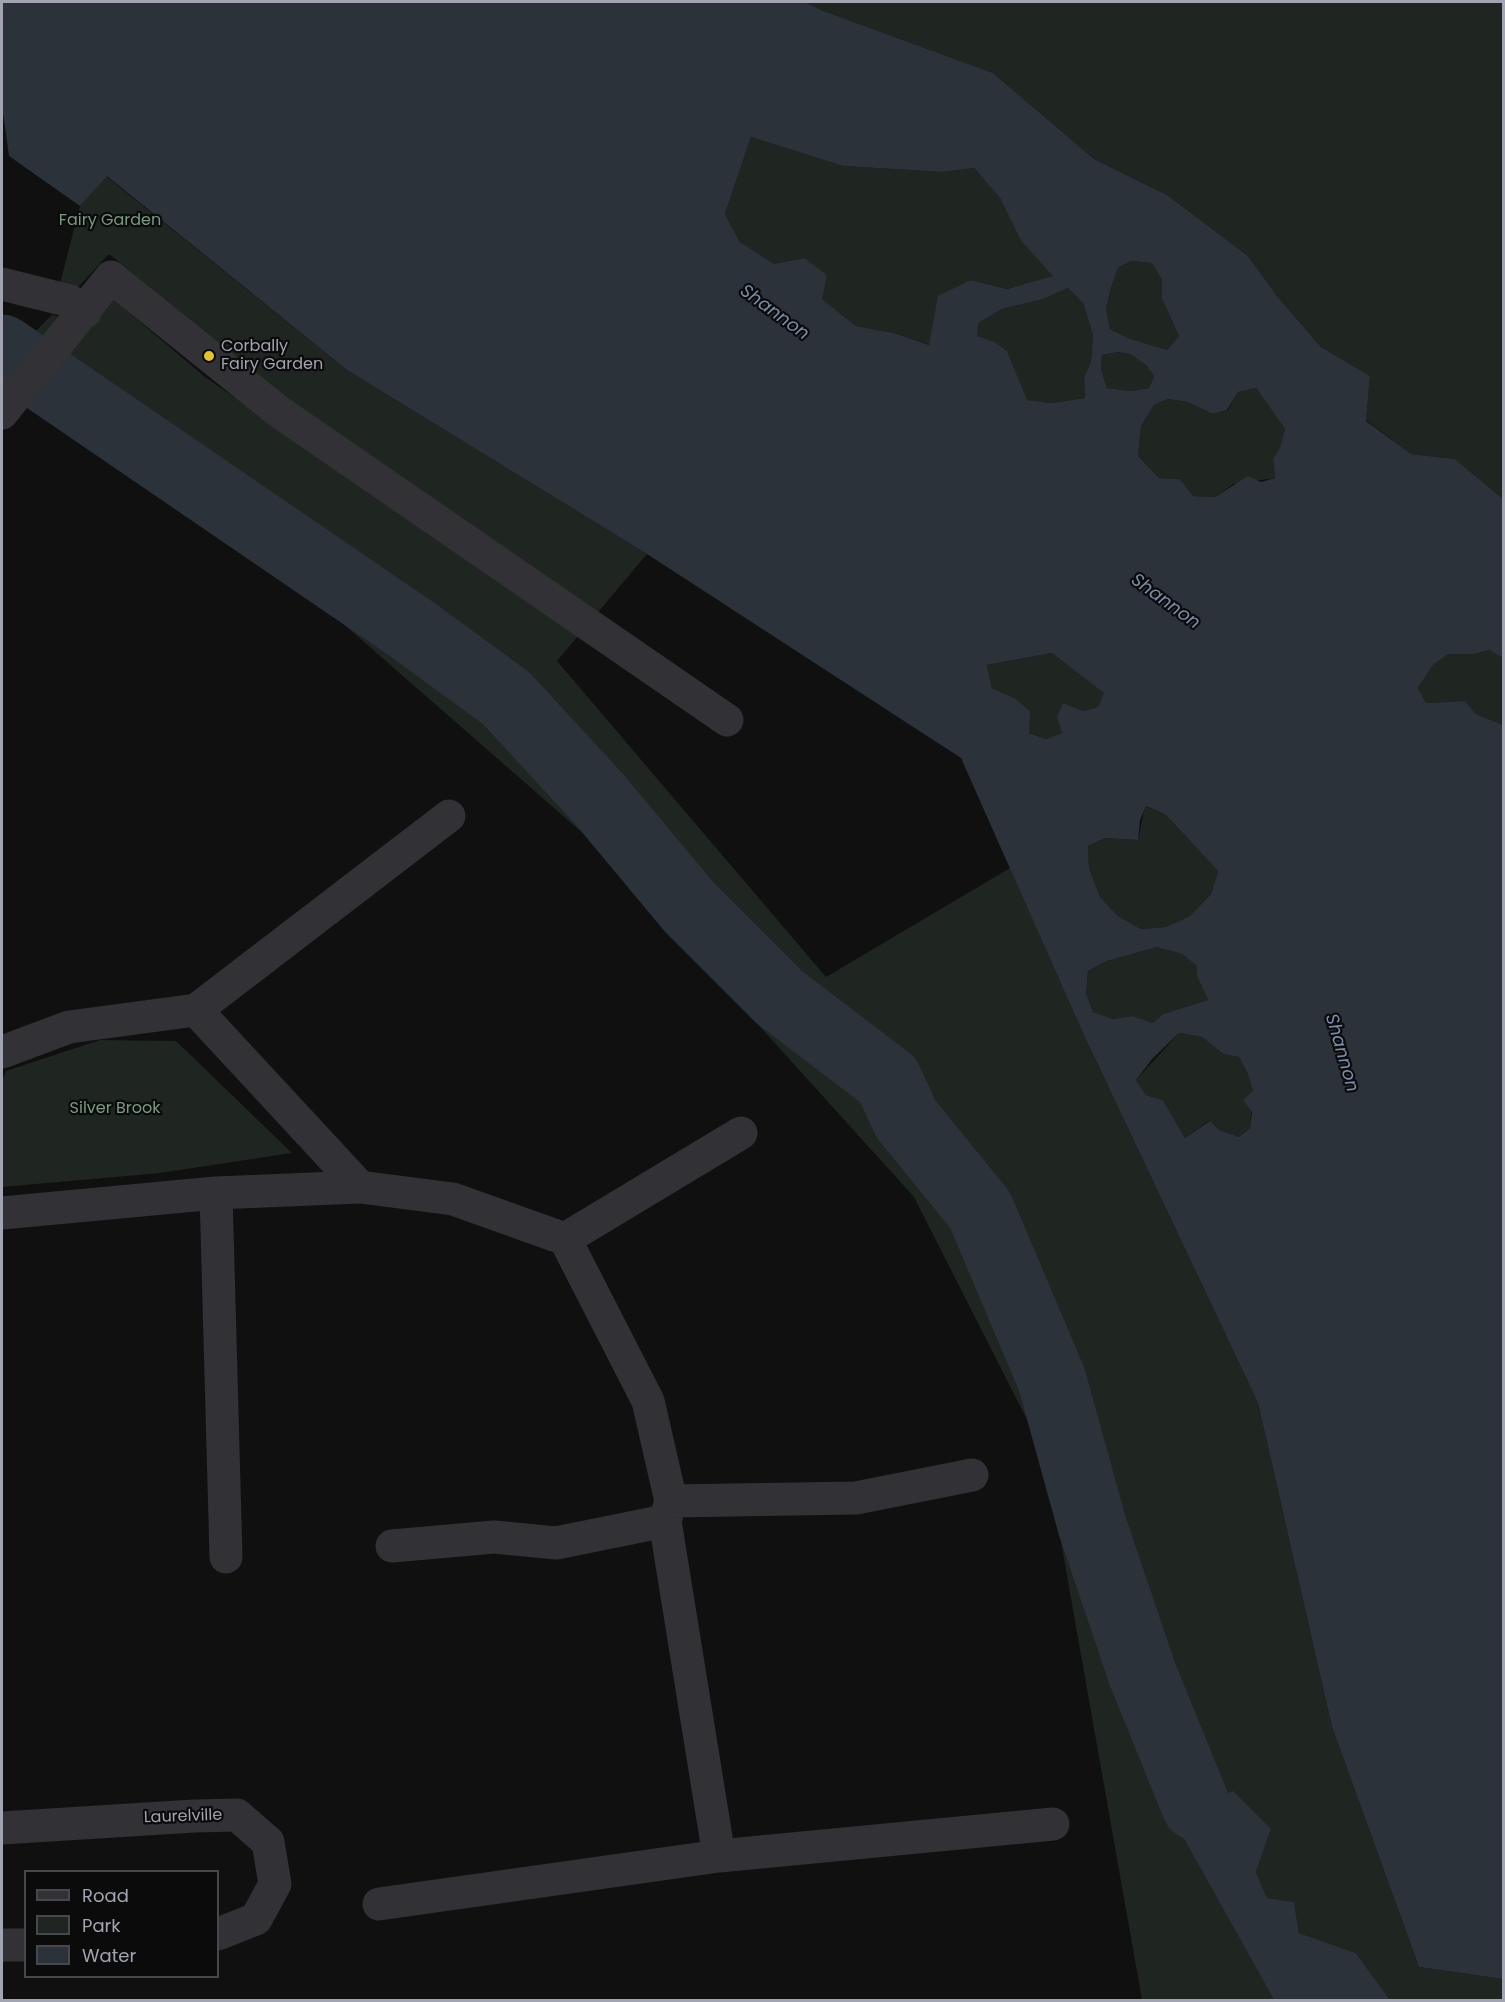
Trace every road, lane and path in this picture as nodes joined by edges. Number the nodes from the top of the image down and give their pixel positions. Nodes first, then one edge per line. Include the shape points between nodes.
1 (2, 284) edge
2 (85, 312) junction
3 (2, 413) edge
4 (727, 720) dead end
5 (449, 816) dead end
6 (196, 1010) junction
7 (2, 1052) edge
8 (741, 1133) dead end
9 (360, 1187) junction
10 (216, 1193) junction
11 (2, 1213) edge
12 (565, 1239) junction
13 (972, 1474) dead end
14 (668, 1511) junction
15 (392, 1546) dead end
16 (226, 1557) dead end
17 (1053, 1824) dead end
18 (2, 1828) edge
19 (719, 1856) junction
20 (379, 1904) dead end
21 (219, 1934) edge
22 (2, 1945) edge
23 (24, 1945) edge

1 - 2 street via 70,301
2 - 3 street
2 - 4 street via 111,277 278,411
5 - 6 street
6 - 7 street via 69,1027
6 - 9 street
8 - 12 street
9 - 10 street
9 - 12 street via 453,1199
10 - 11 street
10 - 16 street
12 - 14 street via 648,1401
13 - 14 street via 856,1497
14 - 15 street via 556,1544 494,1537
14 - 19 street
17 - 19 street
18 - 21 street, Laurelville via 237,1815 268,1842 275,1884 256,1918
19 - 20 street
22 - 23 street

